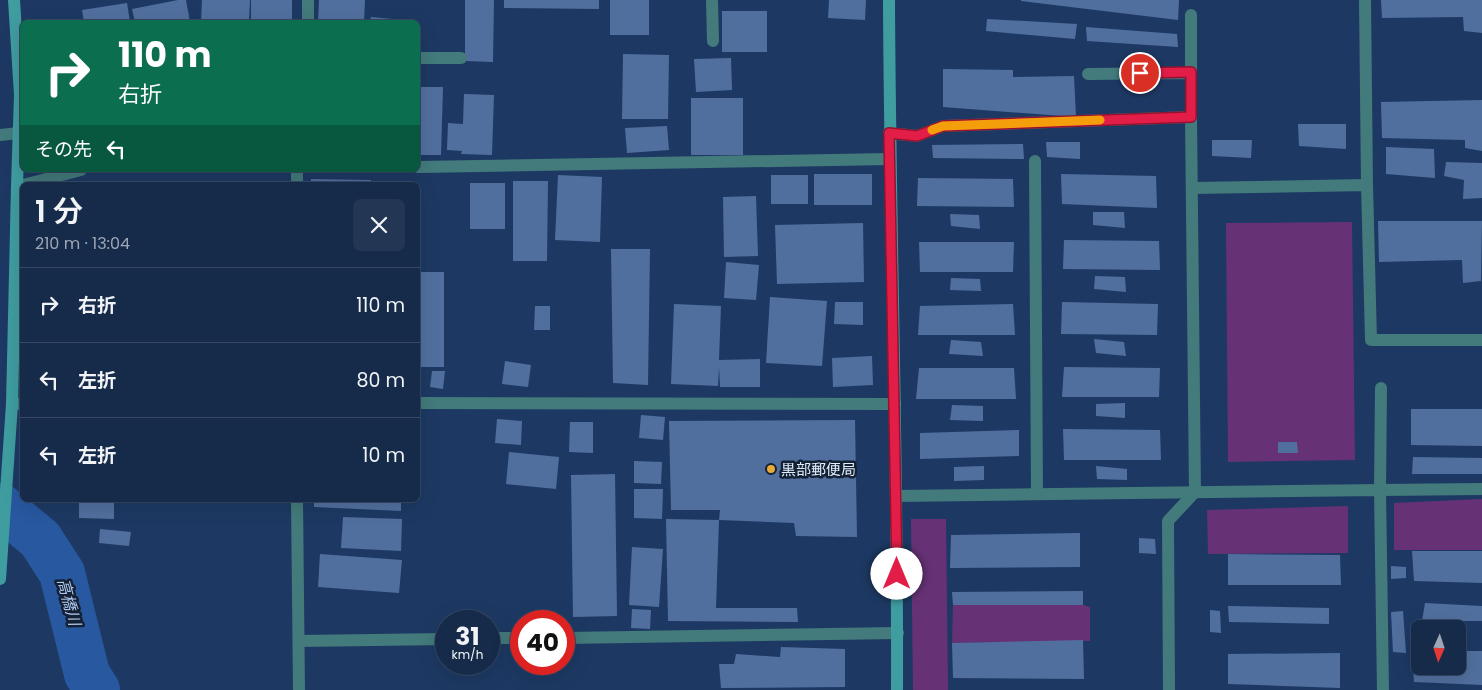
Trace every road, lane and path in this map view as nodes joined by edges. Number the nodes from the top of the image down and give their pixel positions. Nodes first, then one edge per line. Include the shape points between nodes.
1 (14, 0) edge
2 (308, 0) edge
3 (712, 0) edge
4 (889, 0) edge
5 (1365, 0) edge
6 (1191, 15) dead end
7 (308, 20) edge
8 (713, 41) dead end
9 (420, 58) edge
10 (461, 58) dead end
11 (1191, 72) junction
12 (1088, 74) dead end
13 (20, 81) edge
14 (20, 107) edge
15 (1191, 117) junction
16 (18, 133) junction
17 (889, 133) junction
18 (0, 136) edge
19 (889, 159) junction
20 (1035, 160) dead end
21 (420, 167) edge
22 (20, 168) edge
23 (74, 172) edge
24 (36, 182) edge
25 (1367, 185) junction
26 (1192, 188) junction
27 (20, 240) edge
28 (1482, 340) edge
29 (1381, 388) dead end
30 (420, 403) edge
31 (17, 404) edge
32 (895, 404) junction
33 (1482, 489) edge
34 (1380, 490) junction
35 (1195, 492) junction
36 (1037, 494) junction
37 (897, 496) junction
38 (297, 502) edge
39 (1, 557) edge
40 (0, 580) edge
41 (898, 633) junction
42 (575, 638) edge
43 (435, 639) edge
44 (299, 641) junction
45 (299, 690) edge
46 (898, 690) edge
47 (1169, 690) edge
48 (1383, 690) edge

1 - 13 street
2 - 7 street
3 - 8 street
4 - 17 street
5 - 25 street
6 - 11 street
9 - 10 street
11 - 12 street
11 - 15 street
14 - 16 street
15 - 17 street via 943,126 917,136
15 - 26 street
16 - 18 street
16 - 22 street
17 - 19 street
19 - 21 street
19 - 32 street
20 - 36 street
23 - 24 street
25 - 26 street
25 - 28 street via 1371,340
26 - 35 street
27 - 31 street
29 - 34 street
30 - 32 street
31 - 39 street
32 - 37 street
33 - 34 street
34 - 35 street
34 - 48 street
35 - 36 street
35 - 47 street via 1168,521
36 - 37 street
37 - 41 street
38 - 44 street
39 - 40 street
41 - 42 street
41 - 46 street
43 - 44 street
44 - 45 street

